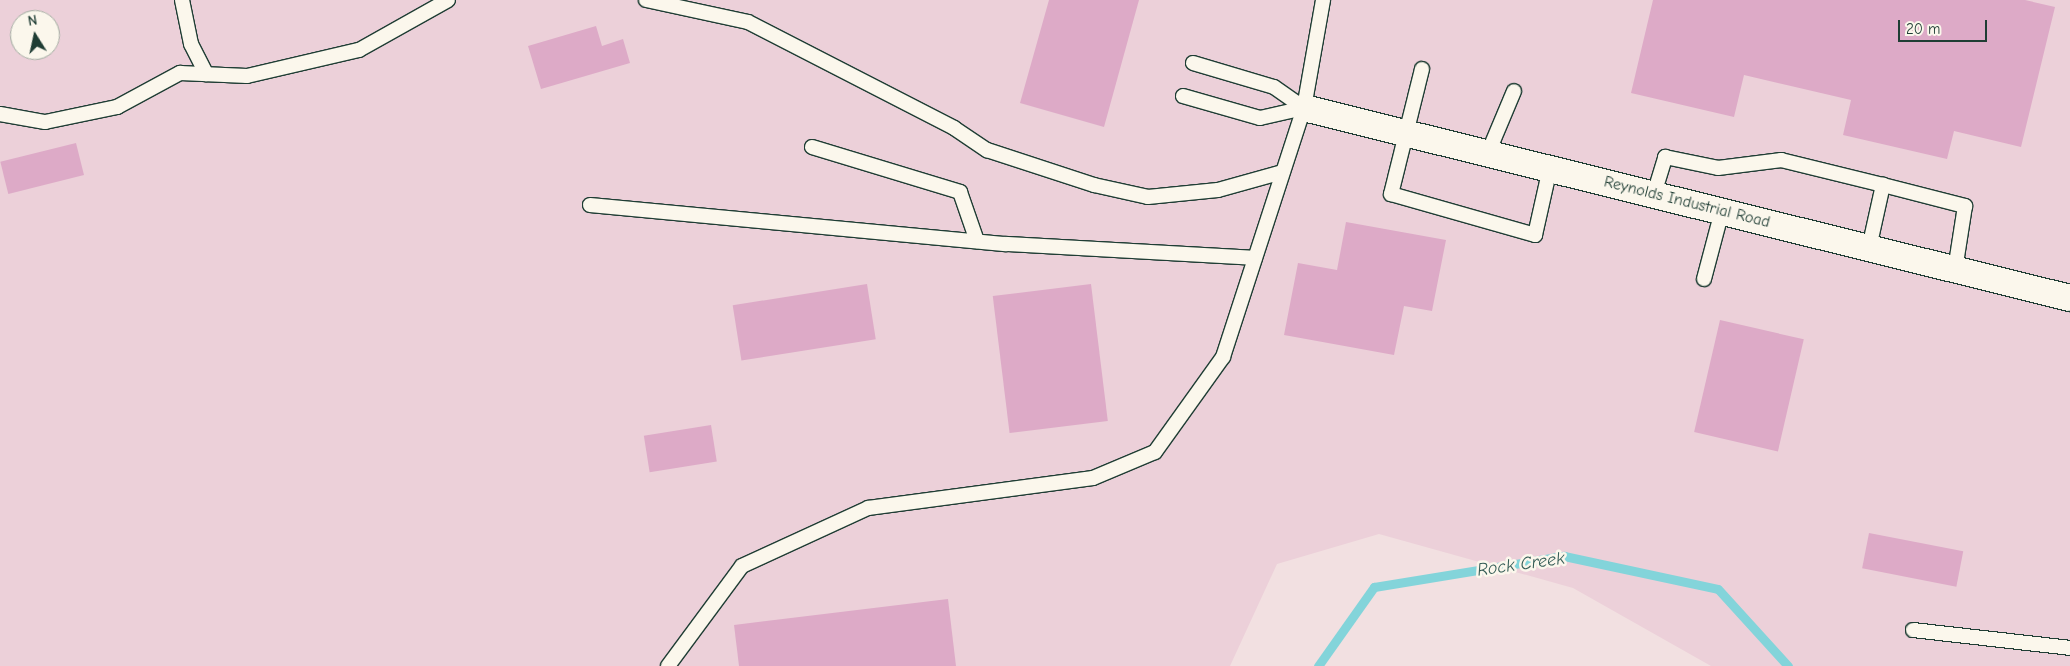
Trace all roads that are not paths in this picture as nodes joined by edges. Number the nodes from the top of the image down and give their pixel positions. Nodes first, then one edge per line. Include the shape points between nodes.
1 (182, 0) edge
2 (448, 0) edge
3 (646, 0) edge
4 (1323, 0) edge
5 (1193, 63) dead end
6 (1422, 68) dead end
7 (206, 74) junction
8 (1514, 91) dead end
9 (1183, 96) dead end
10 (1304, 108) junction
11 (0, 114) edge
12 (1408, 133) junction
13 (812, 147) dead end
14 (1488, 153) junction
15 (1550, 168) junction
16 (1283, 172) junction
17 (1883, 185) junction
18 (1654, 194) junction
19 (590, 205) dead end
20 (1722, 211) junction
21 (977, 241) junction
22 (1869, 248) junction
23 (1255, 258) junction
24 (1955, 270) junction
25 (1704, 279) dead end
26 (2070, 298) edge
27 (1913, 630) dead end
28 (2070, 648) edge
29 (668, 666) edge

1 - 7 lane via 191,44
2 - 7 lane via 359,50 248,76
3 - 16 lane via 748,22 954,128 986,150 1094,185 1148,197 1218,190
4 - 10 lane
5 - 10 lane via 1274,87
6 - 12 lane
7 - 11 lane via 180,73 117,107 45,122
8 - 14 lane
9 - 10 lane via 1260,118
10 - 12 street, Reynolds Industrial Road
10 - 16 lane
12 - 14 street, Reynolds Industrial Road
12 - 15 lane via 1391,194 1535,234
13 - 21 lane via 960,192
14 - 15 street, Reynolds Industrial Road
15 - 18 street, Reynolds Industrial Road
16 - 23 lane
17 - 18 lane via 1781,160 1718,168 1665,156
17 - 22 lane
17 - 24 lane via 1966,206
18 - 20 street, Reynolds Industrial Road
19 - 21 lane
20 - 22 street, Reynolds Industrial Road
20 - 25 lane
21 - 23 lane
22 - 24 street, Reynolds Industrial Road
23 - 29 lane via 1223,356 1155,452 1093,478 868,508 742,566
24 - 26 street, Reynolds Industrial Road
27 - 28 lane

